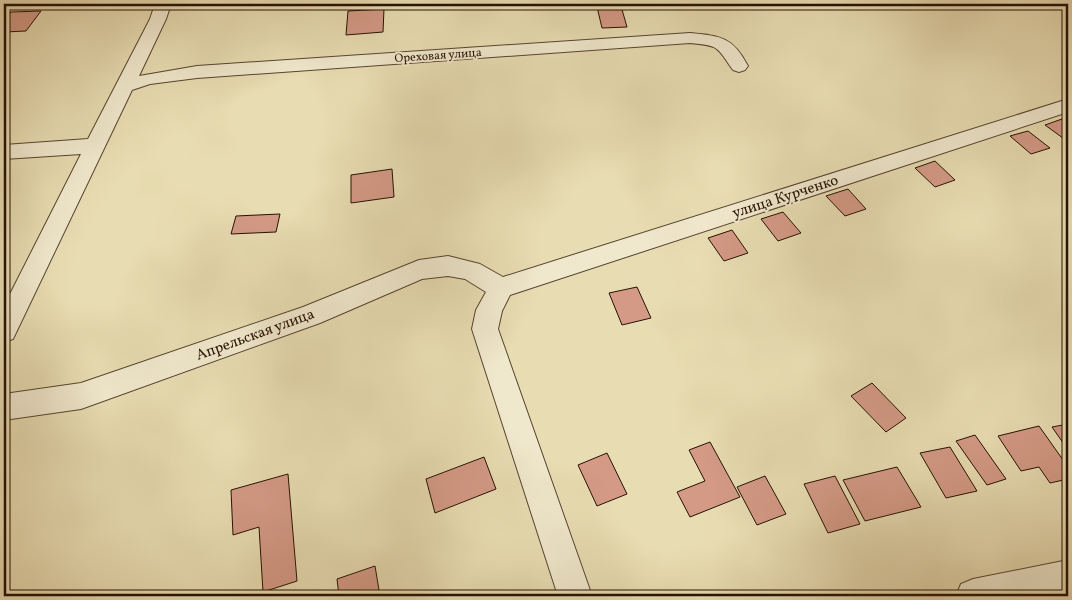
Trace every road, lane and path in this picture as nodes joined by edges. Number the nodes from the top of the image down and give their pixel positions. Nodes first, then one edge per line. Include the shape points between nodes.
1 (163, 4) edge
2 (739, 66) dead end
3 (125, 86) junction
4 (1068, 105) edge
5 (95, 146) junction
6 (4, 152) edge
7 (501, 288) junction
8 (4, 331) edge
9 (9, 404) edge
10 (1068, 576) edge
11 (575, 596) edge
12 (973, 596) edge

1 - 3 street
2 - 3 street, Ореховая улица via 732,50 721,41 690,38 197,72
3 - 5 street
4 - 7 street, улица Курченко
5 - 6 street
5 - 8 street
7 - 9 street, Апрельская улица via 463,269 448,266 419,270 311,315 80,396 41,403
7 - 11 street via 489,310 485,329
10 - 12 street

